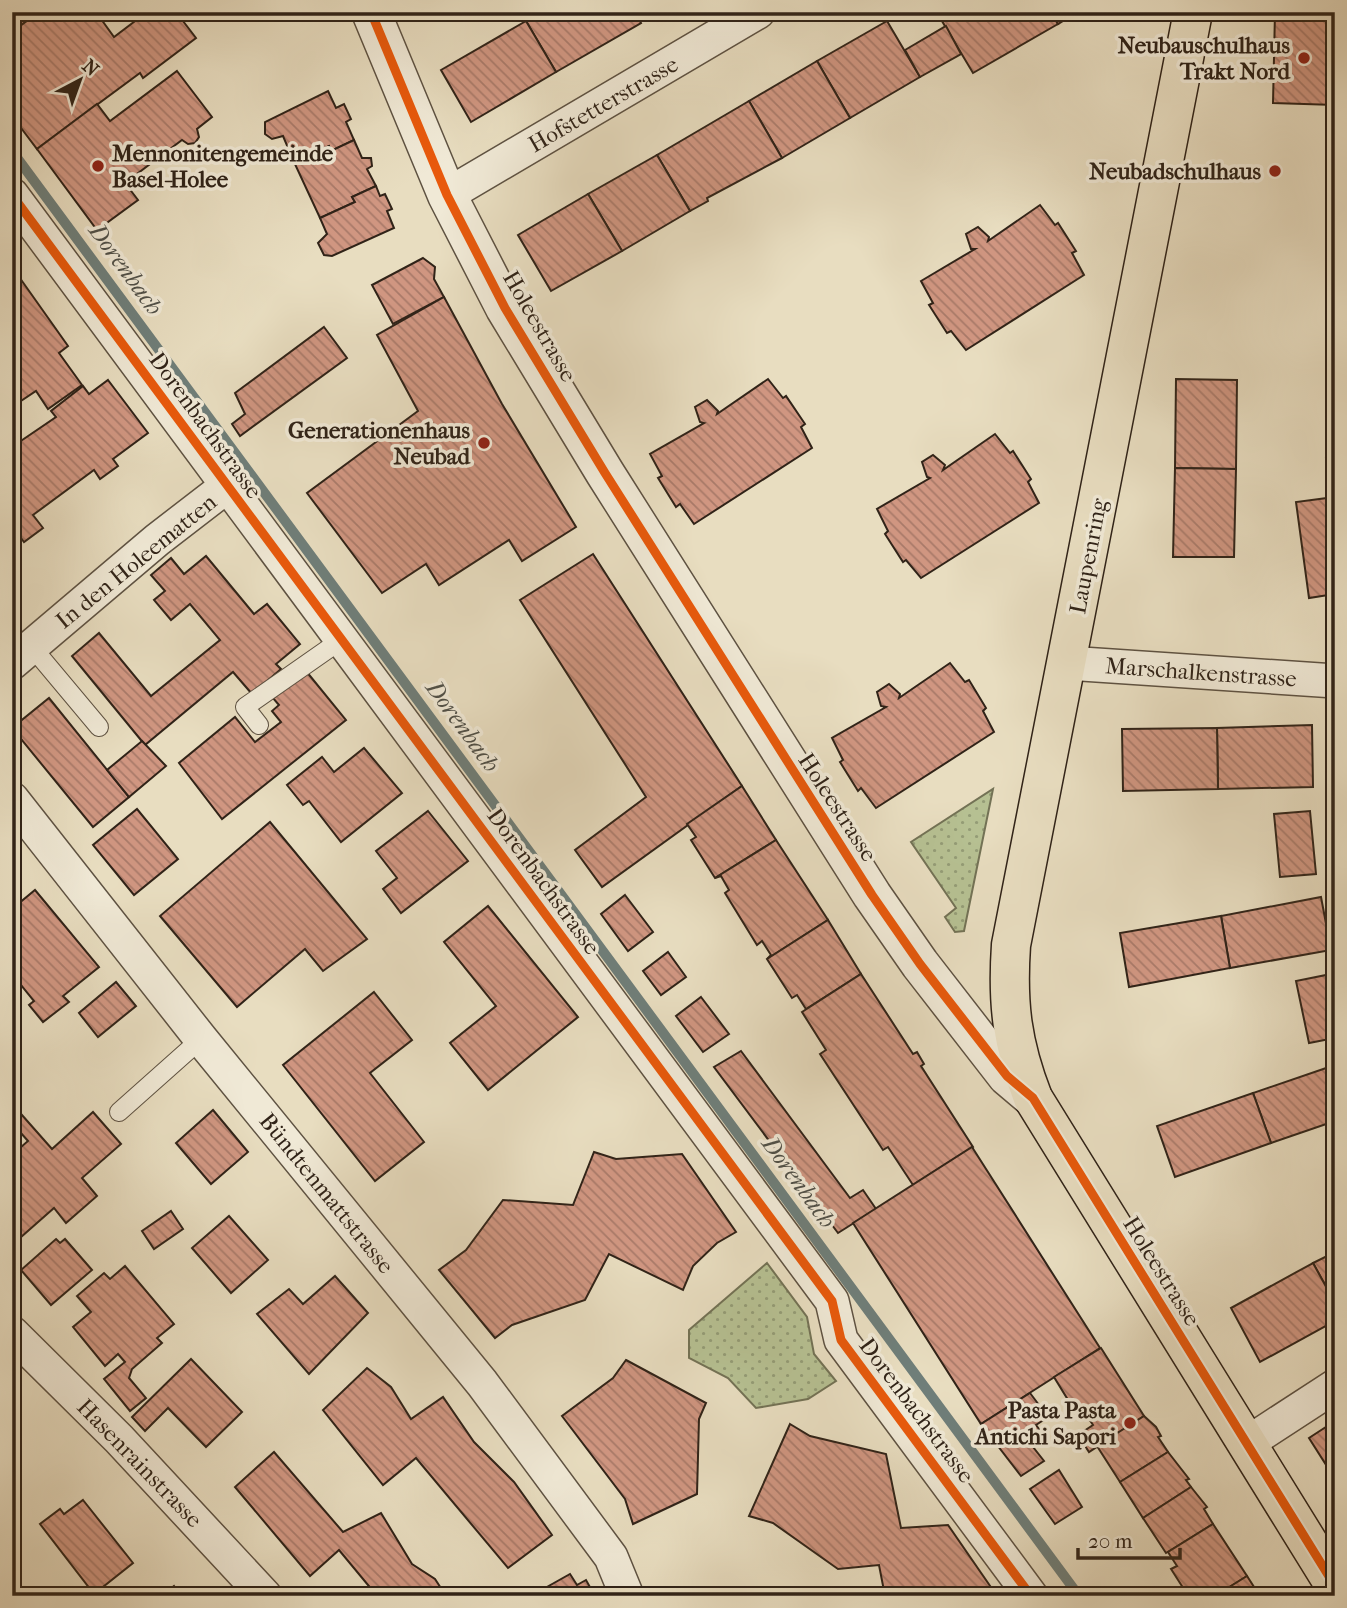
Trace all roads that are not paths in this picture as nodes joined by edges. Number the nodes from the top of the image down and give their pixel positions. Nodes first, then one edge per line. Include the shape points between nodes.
1 (371, 12) edge
2 (758, 12) edge
3 (1193, 12) edge
4 (12, 195) edge
5 (447, 195) junction
6 (227, 486) junction
7 (341, 640) junction
8 (22, 655) edge
9 (1067, 663) junction
10 (1335, 681) edge
11 (259, 724) dead end
12 (99, 727) dead end
13 (12, 799) edge
14 (201, 1039) junction
15 (1032, 1098) junction
16 (119, 1112) dead end
17 (12, 1333) edge
18 (1335, 1386) edge
19 (1247, 1444) junction
20 (1335, 1586) edge
21 (265, 1596) edge
22 (627, 1596) edge
23 (1031, 1596) edge

1 - 5 street, Holeestrasse
2 - 5 street, Hofstetterstrasse
3 - 9 main road, Laupenring
4 - 6 street, Dorenbachstrasse
5 - 15 street, Holeestrasse via 505,308 734,682 920,964 1007,1076
6 - 7 street, Dorenbachstrasse
6 - 8 street, In den Holeematten
7 - 11 lane via 245,707
7 - 23 street, Dorenbachstrasse via 832,1301 841,1340
8 - 12 lane
9 - 10 street, Marschalkenstrasse
9 - 15 main road, Laupenring via 1010,958 1010,1025
13 - 14 street, Bündtenmattstrasse
14 - 16 lane
14 - 22 street, Bündtenmattstrasse via 482,1383 611,1558
15 - 19 main road, Holeestrasse
17 - 21 street, Hasenrainstrasse
18 - 19 street
19 - 20 main road, Holeestrasse

